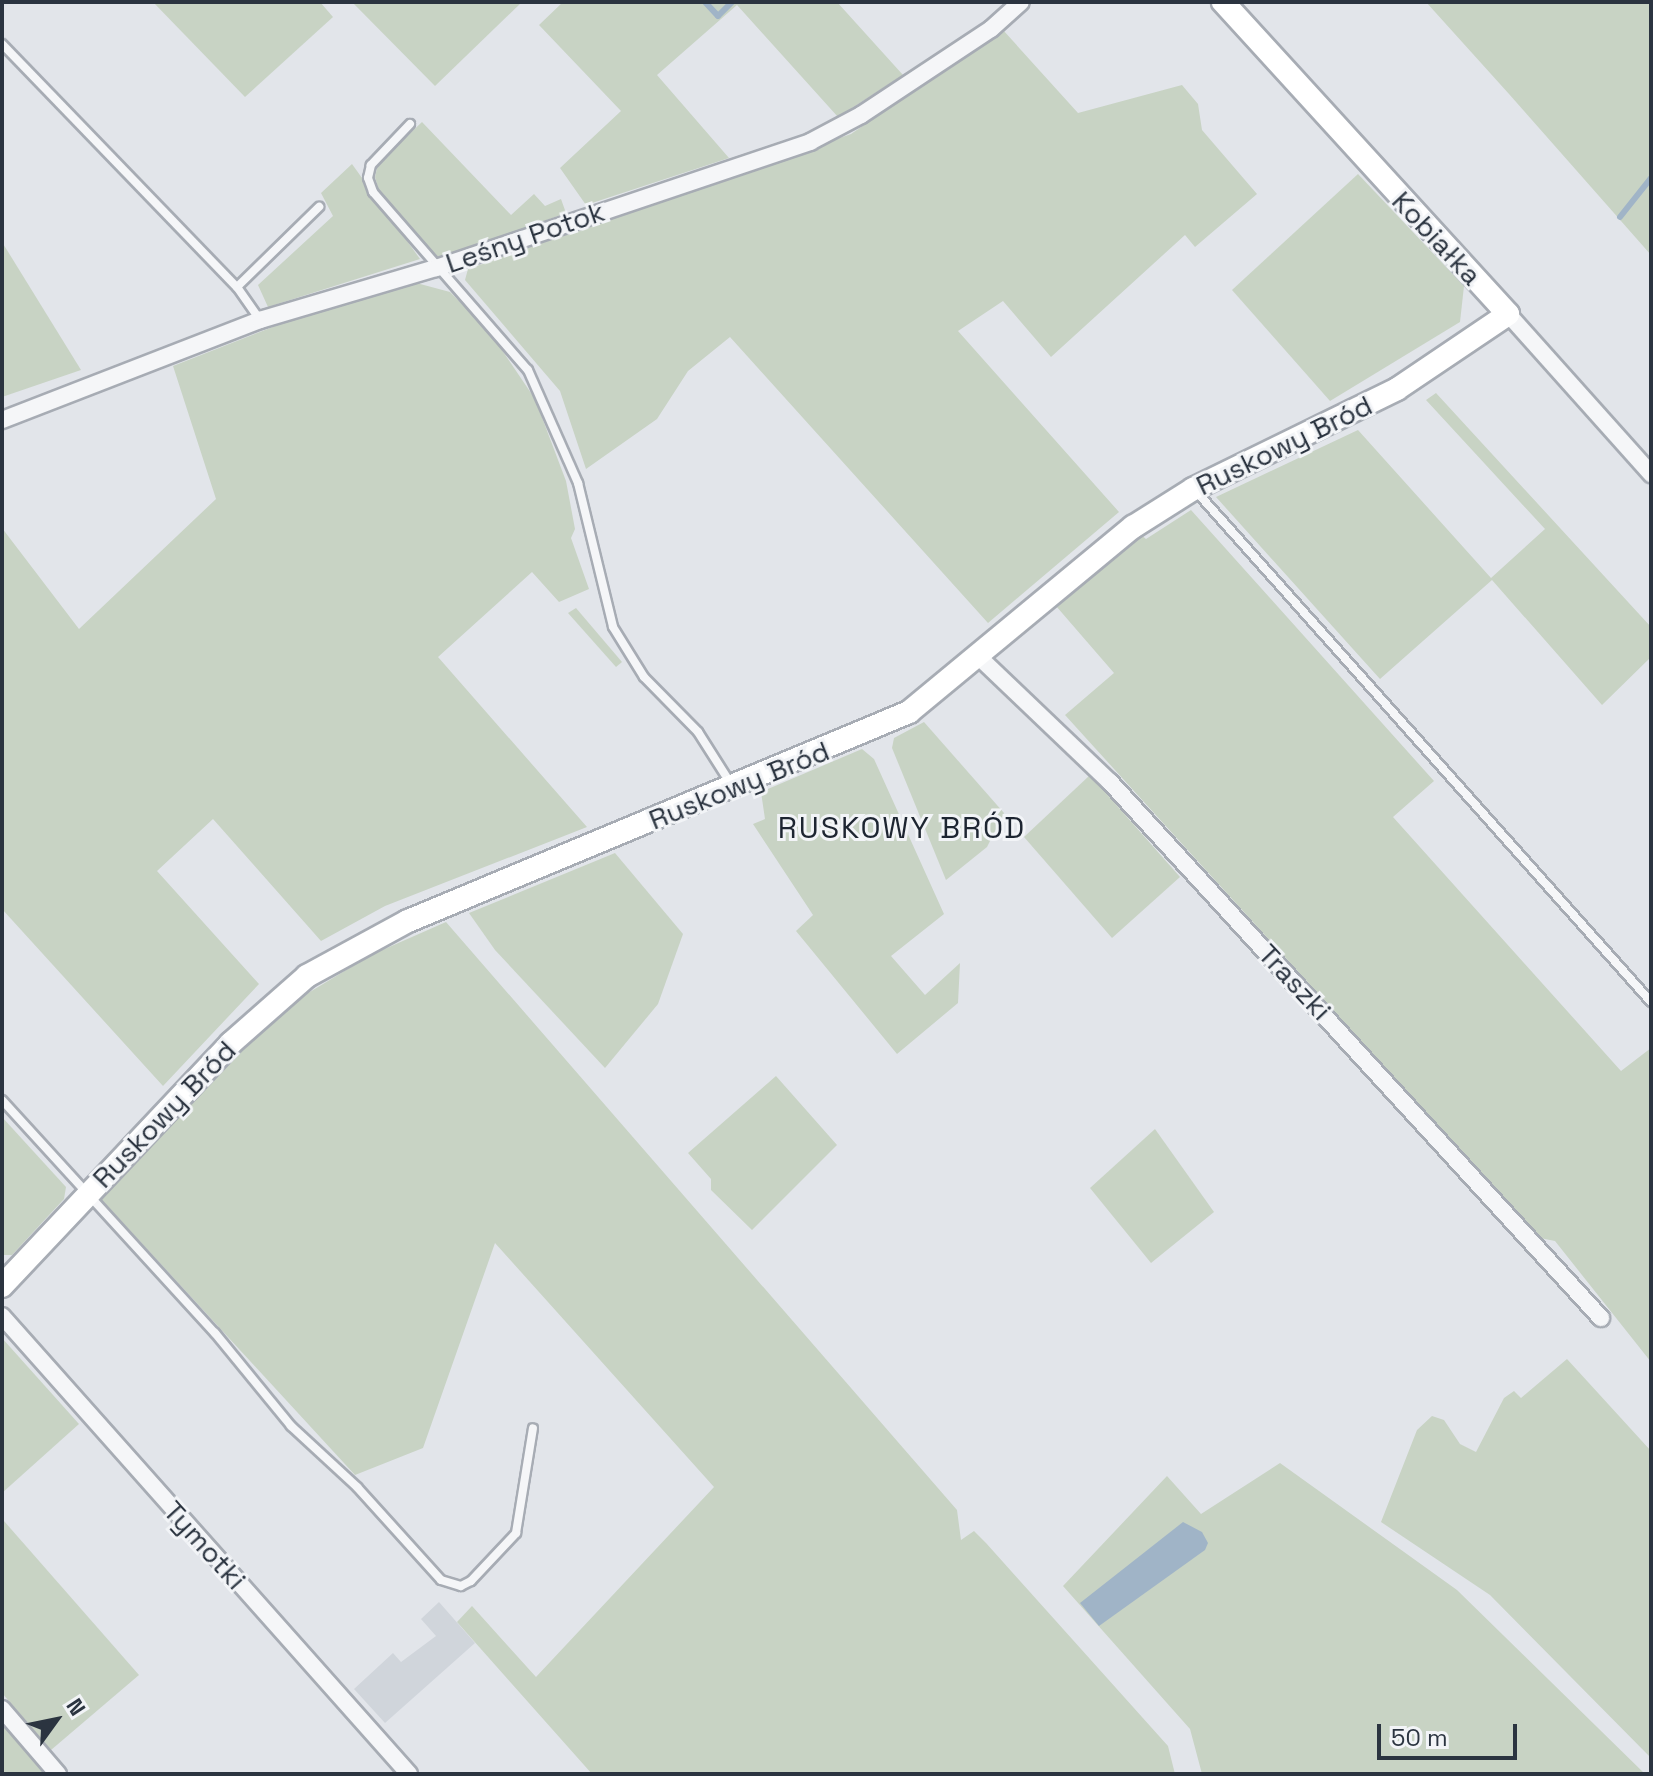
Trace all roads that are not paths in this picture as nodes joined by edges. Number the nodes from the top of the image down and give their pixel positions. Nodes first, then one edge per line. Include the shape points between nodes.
1 (1021, 2) edge
2 (1223, 2) edge
3 (2, 44) edge
4 (410, 124) dead end
5 (319, 207) dead end
6 (436, 268) junction
7 (237, 287) junction
8 (1508, 314) junction
9 (260, 320) junction
10 (2, 420) edge
11 (1651, 474) edge
12 (1193, 489) junction
13 (979, 657) junction
14 (733, 788) junction
15 (1651, 1002) edge
16 (2, 1100) edge
17 (86, 1194) junction
18 (2, 1286) edge
19 (2, 1316) edge
20 (1601, 1318) dead end
21 (533, 1428) dead end
22 (2, 1709) edge
23 (58, 1774) edge
24 (409, 1774) edge

1 - 6 street, Leśny Potok via 991,29 861,115 810,142
2 - 8 street, Kobiałka
3 - 7 lane
4 - 6 lane via 377,155 368,178
5 - 7 lane
6 - 9 street, Leśny Potok
6 - 14 lane via 528,370 578,483 613,627 644,677 706,742
7 - 9 lane
8 - 11 street, Kobiałka
8 - 12 street, Ruskowy Bród via 1374,402
9 - 10 street, Leśny Potok
12 - 13 street, Ruskowy Bród via 1093,558
12 - 15 lane
13 - 14 street, Ruskowy Bród via 886,724
13 - 20 street, Traszki via 1110,782
14 - 17 street, Ruskowy Bród via 346,951 288,990 249,1025
16 - 17 lane
17 - 18 street, Ruskowy Bród
17 - 21 lane via 215,1333 291,1426 450,1585 471,1581 516,1533
19 - 24 street, Tymotki
22 - 23 street

